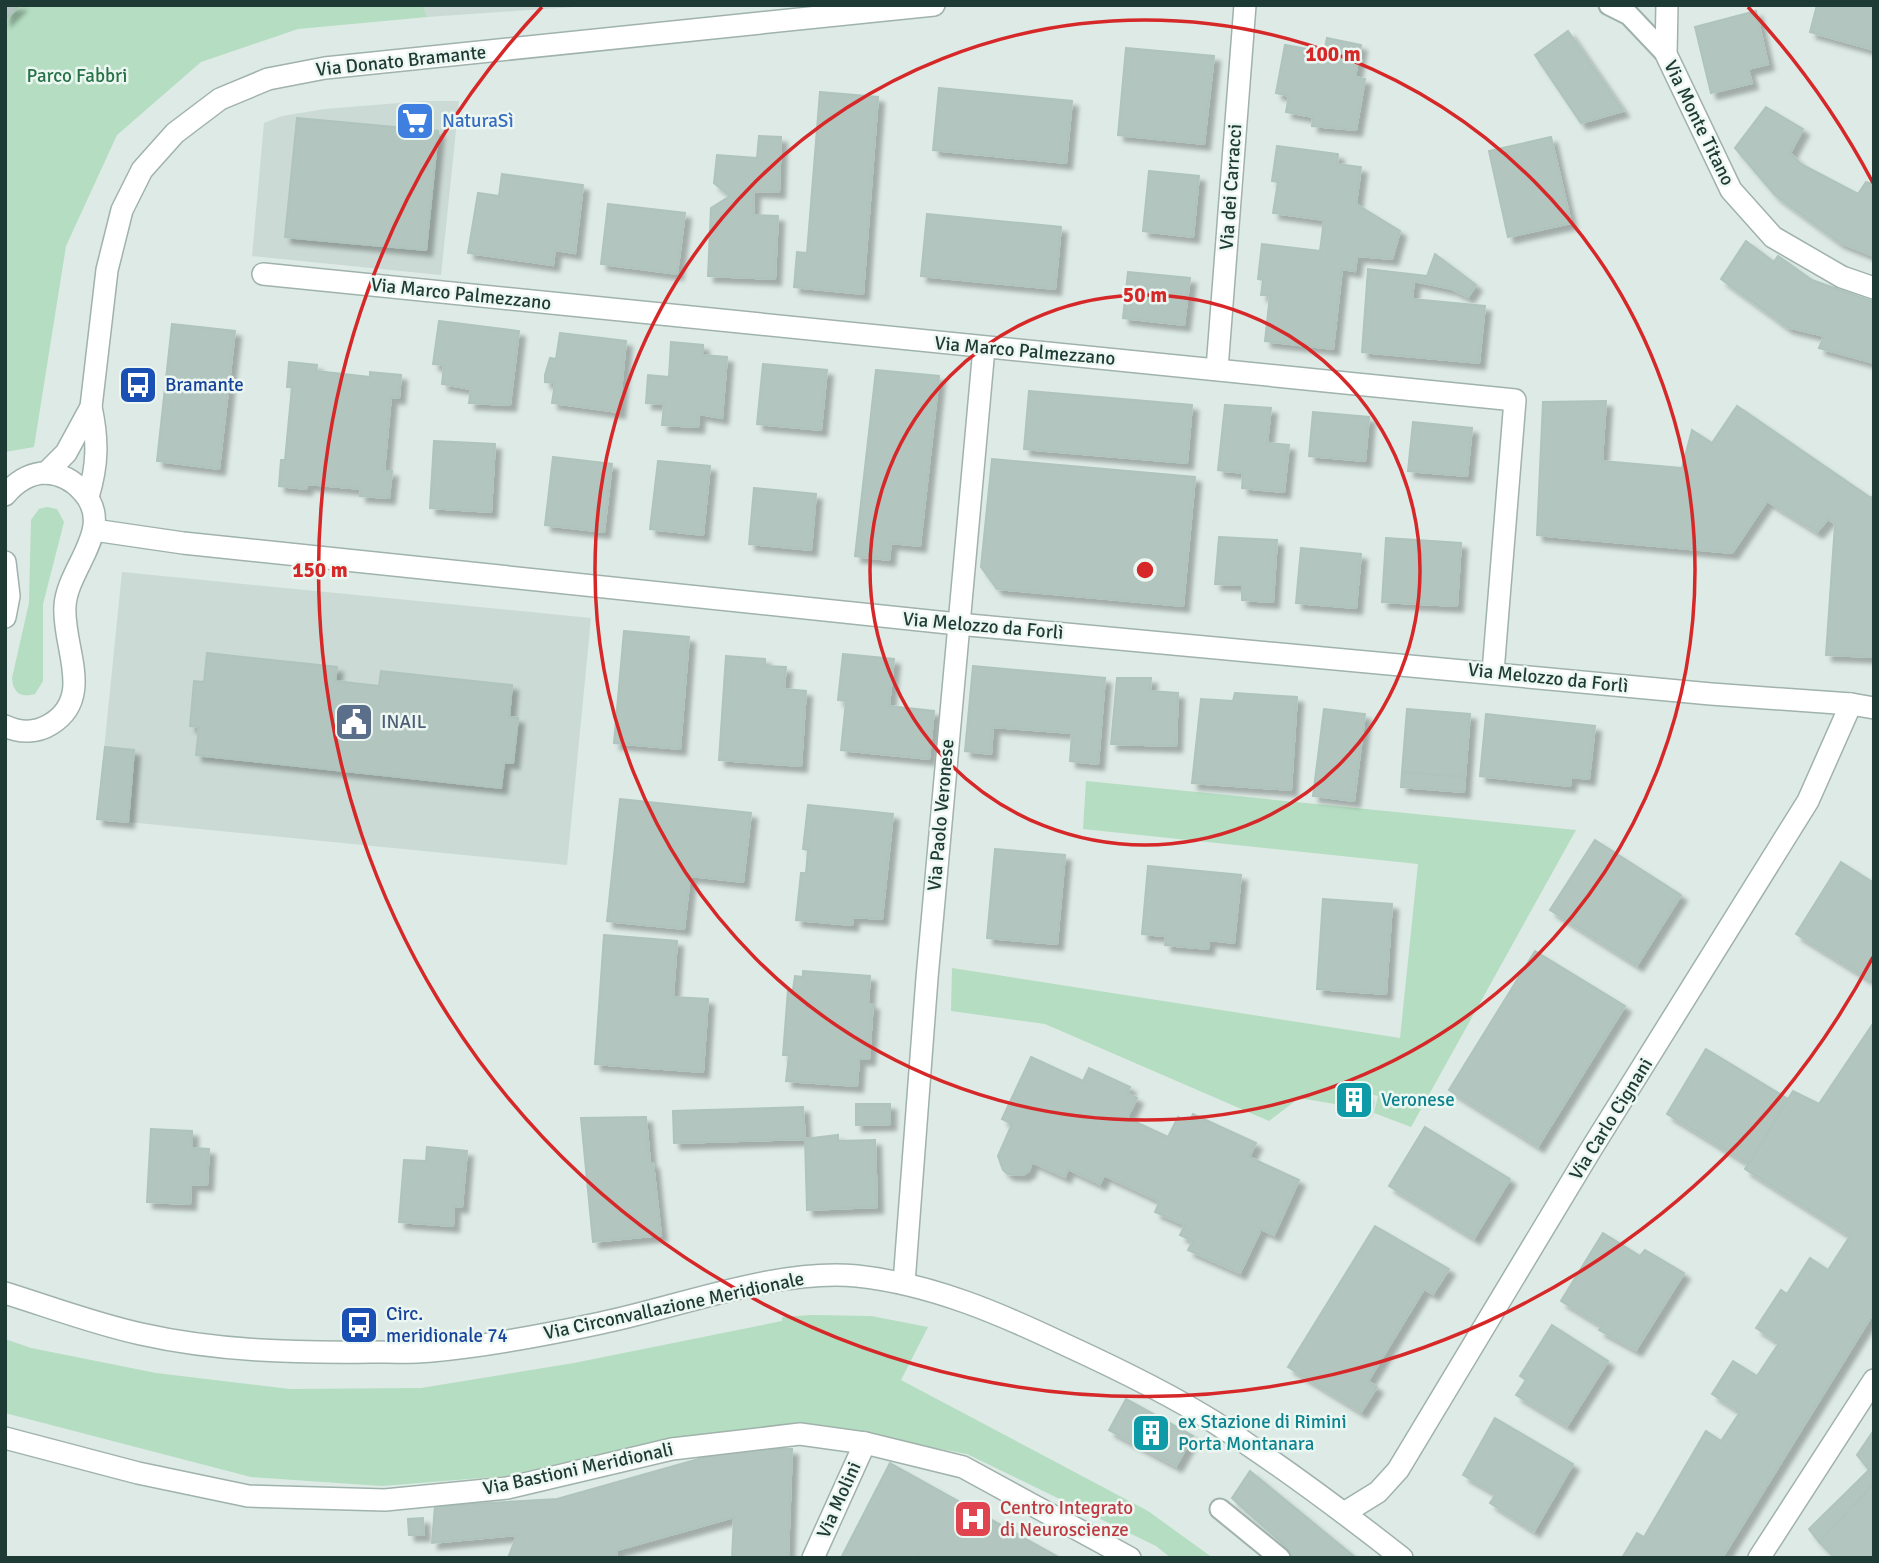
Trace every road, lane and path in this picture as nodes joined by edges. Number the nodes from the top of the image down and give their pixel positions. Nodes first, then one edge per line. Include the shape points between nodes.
1 (934, 5) edge
2 (1245, 5) edge
3 (1609, 5) edge
4 (1667, 5) edge
5 (1666, 54) junction
6 (263, 274) dead end
7 (1874, 288) edge
8 (984, 348) junction
9 (1217, 369) junction
10 (91, 407) junction
11 (46, 473) junction
12 (5, 495) edge
13 (88, 497) junction
14 (94, 530) junction
15 (5, 562) edge
16 (5, 617) edge
17 (958, 624) junction
18 (1493, 673) junction
19 (1851, 704) junction
20 (1874, 708) edge
21 (5, 726) edge
22 (904, 1283) junction
23 (5, 1293) edge
24 (1874, 1380) edge
25 (5, 1438) edge
26 (865, 1443) junction
27 (1220, 1509) dead end
28 (1344, 1513) junction
29 (813, 1558) edge
30 (1130, 1558) edge
31 (1280, 1558) edge
32 (1402, 1558) edge
33 (1759, 1558) edge

1 - 10 street, Via Donato Bramante via 325,68 268,79 219,99 175,133 142,170 122,210 107,270
2 - 9 street, Via dei Carracci
3 - 5 lane via 1629,15
4 - 5 street, Via Monte Titano
5 - 7 street, Via Monte Titano via 1731,190 1773,237 1842,277
6 - 8 street, Via Marco Palmezzano
8 - 9 street, Via Marco Palmezzano
8 - 17 street, Via Paolo Veronese
9 - 18 street, Via Marco Palmezzano via 1515,400
10 - 11 street, Via Donato Bramante via 66,453
10 - 13 street, Via Donato Bramante via 97,434
11 - 12 street via 17,482
11 - 13 street via 62,476
13 - 14 street
14 - 17 street, Via Melozzo da Forlì
14 - 21 street via 65,605 65,630 75,674 70,707 44,728 28,731
15 - 16 street via 9,596
17 - 18 street, Via Melozzo da Forlì
17 - 22 street, Via Paolo Veronese
18 - 19 street, Via Melozzo da Forlì
19 - 20 street, Via Melozzo da Forlì
19 - 28 street, Via Carlo Cignani via 1808,801 1398,1470 1378,1492
22 - 23 street, Via Circonvallazione Meridionale via 854,1276 800,1277 525,1337 430,1351 327,1353 228,1347 140,1334
22 - 28 street, Via Circonvallazione Meridionale via 996,1312 1134,1377 1212,1421
24 - 33 street
25 - 26 street, Via Bastioni Meridionali via 248,1496 384,1500 507,1488 672,1448 800,1434
26 - 29 street, Via Molini
26 - 30 street, Via Bastioni Meridionali via 963,1467
27 - 31 lane
28 - 32 street, Via Circonvallazione Meridionale

